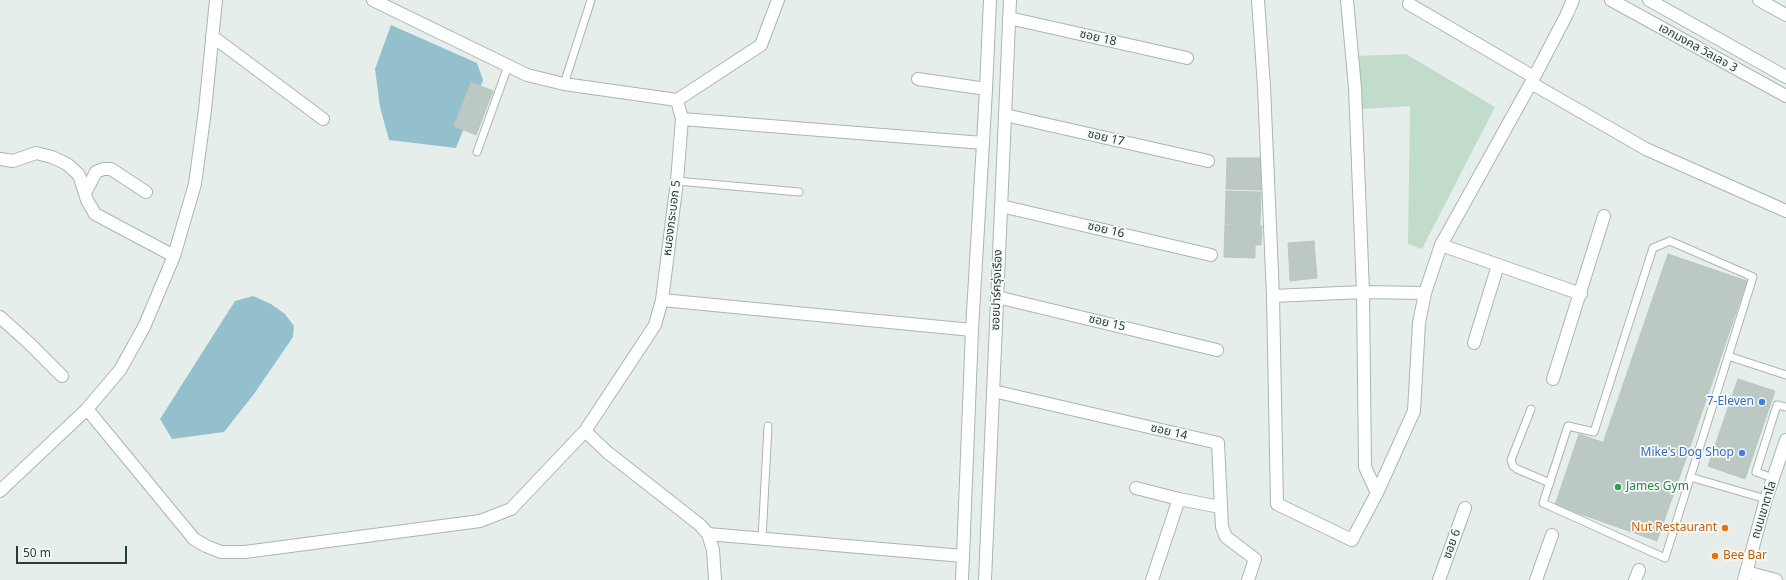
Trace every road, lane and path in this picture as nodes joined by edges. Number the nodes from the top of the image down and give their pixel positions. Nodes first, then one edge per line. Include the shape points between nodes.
1 (216, 0) edge
2 (373, 0) edge
3 (591, 0) edge
4 (778, 0) edge
5 (990, 0) edge
6 (1010, 0) edge
7 (1258, 0) edge
8 (1347, 0) edge
9 (1573, 0) edge
10 (1611, 0) edge
11 (1649, 0) edge
12 (1759, 0) edge
13 (1409, 4) dead end
14 (1786, 15) edge
15 (1009, 18) junction
16 (212, 36) junction
17 (1187, 58) dead end
18 (508, 66) junction
19 (1786, 77) edge
20 (918, 79) dead end
21 (1532, 80) junction
22 (564, 84) junction
23 (986, 89) junction
24 (1786, 96) edge
25 (677, 100) junction
26 (1005, 115) junction
27 (323, 119) dead end
28 (682, 119) junction
29 (983, 143) junction
30 (477, 152) dead end
31 (0, 158) edge
32 (1208, 160) dead end
33 (677, 181) junction
34 (146, 192) dead end
35 (799, 192) dead end
36 (85, 193) junction
37 (1001, 206) junction
38 (1786, 211) edge
39 (1604, 216) dead end
40 (1440, 245) junction
41 (1211, 255) dead end
42 (174, 256) junction
43 (1498, 265) junction
44 (1362, 292) junction
45 (1425, 293) junction
46 (1581, 294) junction
47 (1273, 296) junction
48 (997, 297) junction
49 (662, 300) junction
50 (0, 316) edge
51 (972, 330) junction
52 (1474, 343) dead end
53 (1217, 350) dead end
54 (1728, 356) junction
55 (1786, 375) edge
56 (62, 376) dead end
57 (1553, 379) dead end
58 (993, 391) junction
59 (1786, 407) edge
60 (87, 409) junction
61 (1531, 409) dead end
62 (768, 426) dead end
63 (585, 431) junction
64 (1786, 440) edge
65 (1690, 476) junction
66 (1773, 478) junction
67 (1550, 482) junction
68 (1136, 488) dead end
69 (0, 491) edge
70 (1377, 493) junction
71 (1766, 499) junction
72 (1179, 500) junction
73 (1220, 507) junction
74 (1465, 508) dead end
75 (708, 534) junction
76 (1552, 535) dead end
77 (762, 539) junction
78 (963, 556) junction
79 (1745, 576) edge
80 (715, 580) edge
81 (962, 580) edge
82 (985, 580) edge
83 (1152, 580) edge
84 (1248, 580) edge
85 (1439, 580) edge
86 (1536, 580) edge
87 (1776, 580) edge

1 - 16 street
2 - 18 street
3 - 22 lane
4 - 25 street via 761,45
5 - 23 street
6 - 15 street, ซอยปาร์ครุ่งเรือง
7 - 47 street
8 - 44 street via 1355,88
9 - 21 street
10 - 24 street, เอกมงคล วิลเลจ 3
11 - 19 street, เอกมงคล วิลเลจ 3
12 - 14 street
13 - 21 street
15 - 17 street, ซอย 18
15 - 26 street, ซอยปาร์ครุ่งเรือง
16 - 27 street
16 - 42 street via 195,184
18 - 22 street via 527,75
18 - 30 lane
20 - 23 street
21 - 38 street via 1646,148 1701,175
21 - 40 street
22 - 25 street
23 - 29 street
25 - 28 street, หนองกระบอก 5
26 - 32 street, ซอย 17
26 - 37 street, ซอยปาร์ครุ่งเรือง
28 - 29 street
28 - 33 street, หนองกระบอก 5
29 - 51 street
31 - 36 street via 14,161 36,153 52,157 67,164 79,175
33 - 35 lane
33 - 49 street, หนองกระบอก 5
34 - 36 street via 111,169 103,169 96,172
36 - 42 street via 95,214
37 - 41 street, ซอย 16
37 - 48 street, ซอยปาร์ครุ่งเรือง
39 - 46 street
40 - 43 street
40 - 45 street
42 - 60 street via 141,333 120,370
43 - 46 street
43 - 52 street
44 - 45 street
44 - 47 street
44 - 70 street via 1365,466
45 - 70 street via 1419,322 1414,411
46 - 57 street
47 - 70 street via 1277,504 1352,540
48 - 53 street, ซอย 15
48 - 58 street, ซอยปาร์ครุ่งเรือง
49 - 51 street
49 - 63 street, หนองกระบอก 5 via 655,325
50 - 56 street
51 - 78 street
54 - 55 lane
54 - 65 lane
54 - 67 lane via 1753,277 1670,241 1653,248 1594,432 1568,426
58 - 73 street, ซอย 14 via 1218,443
58 - 82 street, ซอยปาร์ครุ่งเรือง
59 - 66 lane via 1778,405 1756,472
60 - 63 street, หนองกระบอก 5 via 194,539 221,552 246,552 486,519 511,509
60 - 69 street
61 - 67 lane via 1511,460 1517,469
62 - 77 lane
63 - 75 street
64 - 66 street, ถนนเขาตาโล
65 - 67 lane via 1665,558 1543,503
65 - 71 lane
66 - 71 street, ถนนเขาตาโล
68 - 72 street
71 - 79 street, ถนนเขาตาโล
72 - 73 street
72 - 83 street
73 - 84 street, ซอย 14 via 1226,537 1255,559
74 - 85 street, ซอย 6
75 - 77 street
75 - 80 street via 713,550
76 - 86 street
77 - 78 street
78 - 81 street
79 - 87 street

